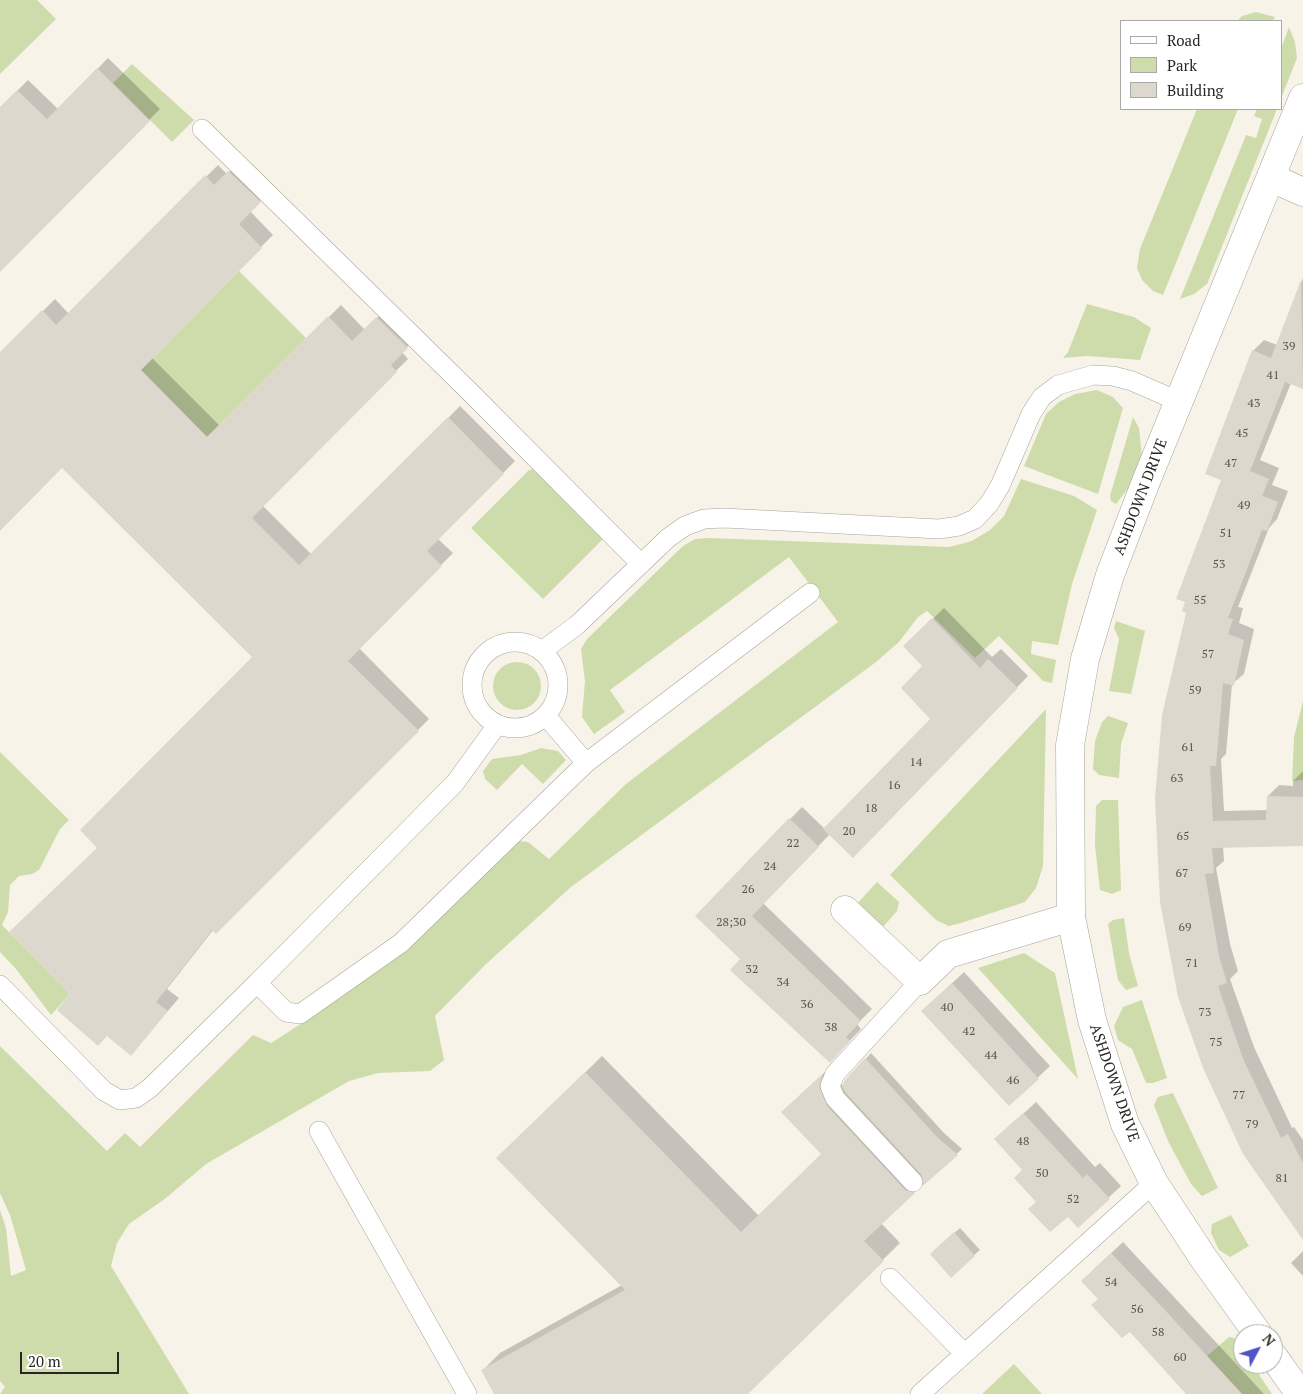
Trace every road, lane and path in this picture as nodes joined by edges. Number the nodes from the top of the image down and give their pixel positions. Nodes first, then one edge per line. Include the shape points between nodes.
1 (1303, 98) edge
2 (202, 129) dead end
3 (1272, 178) junction
4 (1303, 192) edge
5 (1180, 402) junction
6 (641, 564) junction
7 (810, 593) dead end
8 (542, 651) junction
9 (546, 716) junction
10 (497, 725) junction
11 (586, 763) junction
12 (844, 910) dead end
13 (1071, 917) junction
14 (920, 981) junction
15 (257, 983) junction
16 (0, 985) edge
17 (318, 1131) dead end
18 (913, 1182) dead end
19 (1154, 1183) junction
20 (890, 1278) dead end
21 (1251, 1324) edge
22 (964, 1353) junction
23 (1283, 1370) edge
24 (467, 1394) edge
25 (920, 1394) edge
26 (1300, 1394) edge

1 - 3 street, ASHDOWN DRIVE
2 - 6 lane
3 - 4 street
3 - 5 street, ASHDOWN DRIVE
5 - 6 lane via 1113,376 1093,375 1058,385 1042,397 1030,414 1000,486 989,504 975,519 958,526 939,528 704,518 674,534
5 - 13 street, ASHDOWN DRIVE via 1146,479 1110,575 1085,659 1070,744
6 - 8 lane via 577,625
7 - 11 lane
8 - 9 lane via 552,662 559,688
8 - 10 lane via 530,644 500,644 478,663 472,677 476,706
9 - 10 lane via 524,728 510,729
9 - 11 lane
10 - 15 lane via 455,783
11 - 15 lane via 401,942 300,1014 286,1012
12 - 14 street
13 - 14 street via 948,954
13 - 19 street, ASHDOWN DRIVE via 1092,1020 1125,1124
14 - 18 lane via 834,1074 830,1086 835,1098
15 - 16 lane via 150,1088 136,1098 120,1100 104,1091
17 - 24 lane
19 - 21 street, ASHDOWN DRIVE
19 - 22 lane
20 - 22 lane
22 - 25 lane
23 - 26 street

